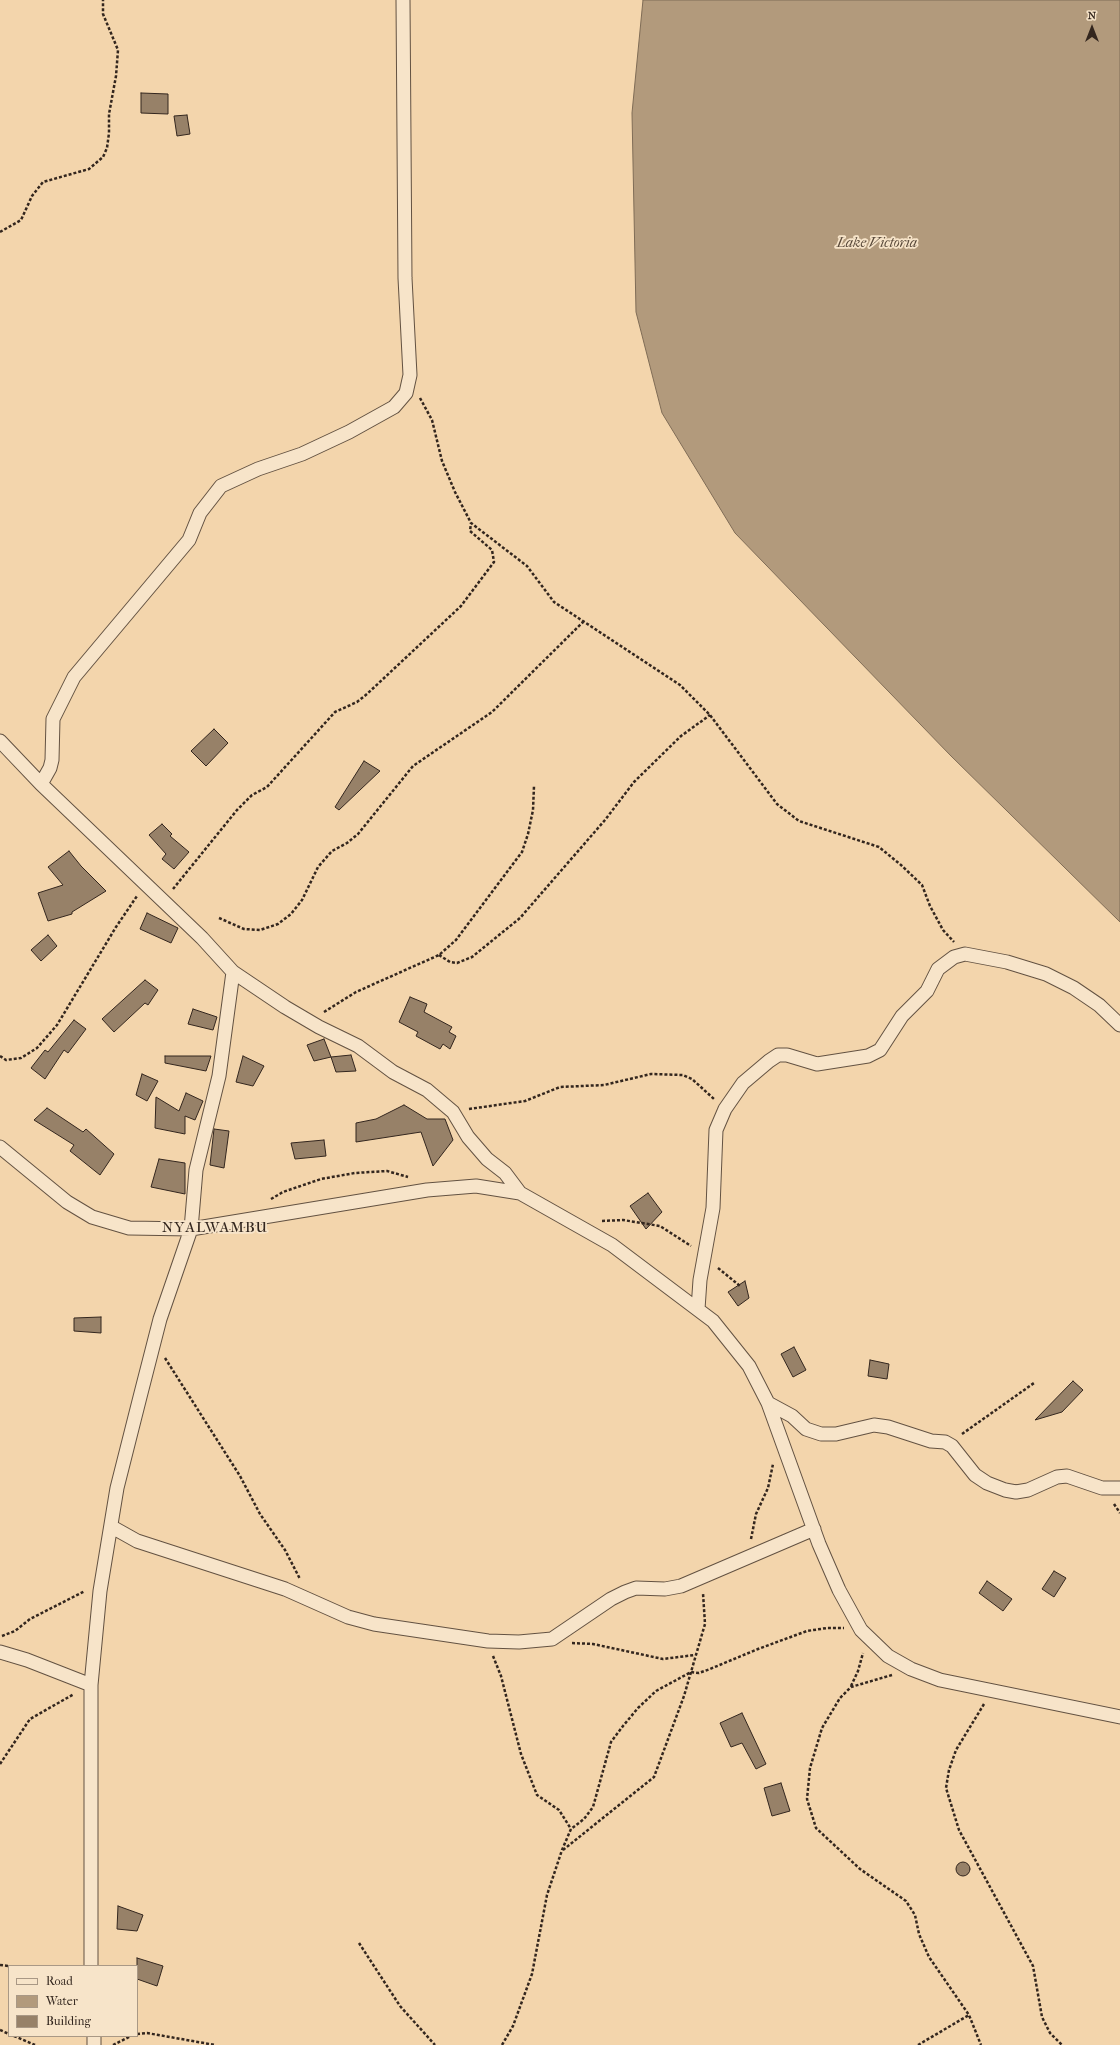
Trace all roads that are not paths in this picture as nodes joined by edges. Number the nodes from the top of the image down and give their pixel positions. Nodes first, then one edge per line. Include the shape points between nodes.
1 (403, 0) edge
2 (0, 741) edge
3 (41, 784) junction
4 (233, 972) junction
5 (1120, 1025) edge
6 (0, 1147) edge
7 (520, 1193) junction
8 (191, 1229) junction
9 (698, 1309) junction
10 (768, 1403) junction
11 (1120, 1488) edge
12 (112, 1527) junction
13 (814, 1529) junction
14 (0, 1652) edge
15 (91, 1685) junction
16 (1120, 1717) edge
17 (91, 1965) edge

1 - 3 street via 405,278 409,378 406,393 394,407 317,447 221,486 200,513 190,540 74,677 53,719 52,760
2 - 3 street
3 - 4 street via 202,938
4 - 7 street via 311,1023 358,1046 393,1072 427,1090 453,1112 468,1137 487,1159 505,1173
4 - 8 street via 219,1076 196,1170
5 - 9 street via 1099,1005 1074,988 1046,974 1007,962 965,954 954,957 938,969 927,991 902,1016 880,1050 868,1056 817,1064 787,1055 778,1056 743,1083 725,1109 716,1130 713,1208
6 - 8 street via 67,1202 92,1217 129,1228
7 - 8 street via 476,1186 426,1190
7 - 9 street via 612,1246
8 - 12 street via 154,1341 117,1488
9 - 10 street via 713,1321 749,1366
10 - 11 street via 792,1416 806,1429 821,1434 836,1434 874,1425 931,1441 945,1442 952,1446 975,1475 1005,1490 1028,1490 1057,1477 1067,1476 1102,1488
10 - 13 street
12 - 13 street via 137,1540 286,1589 348,1617 374,1624 488,1641 552,1639 625,1592 636,1588 665,1589 681,1586
12 - 15 street via 95,1633
13 - 16 street via 839,1590 864,1633 888,1656 911,1669 940,1680
14 - 15 street
15 - 17 street

